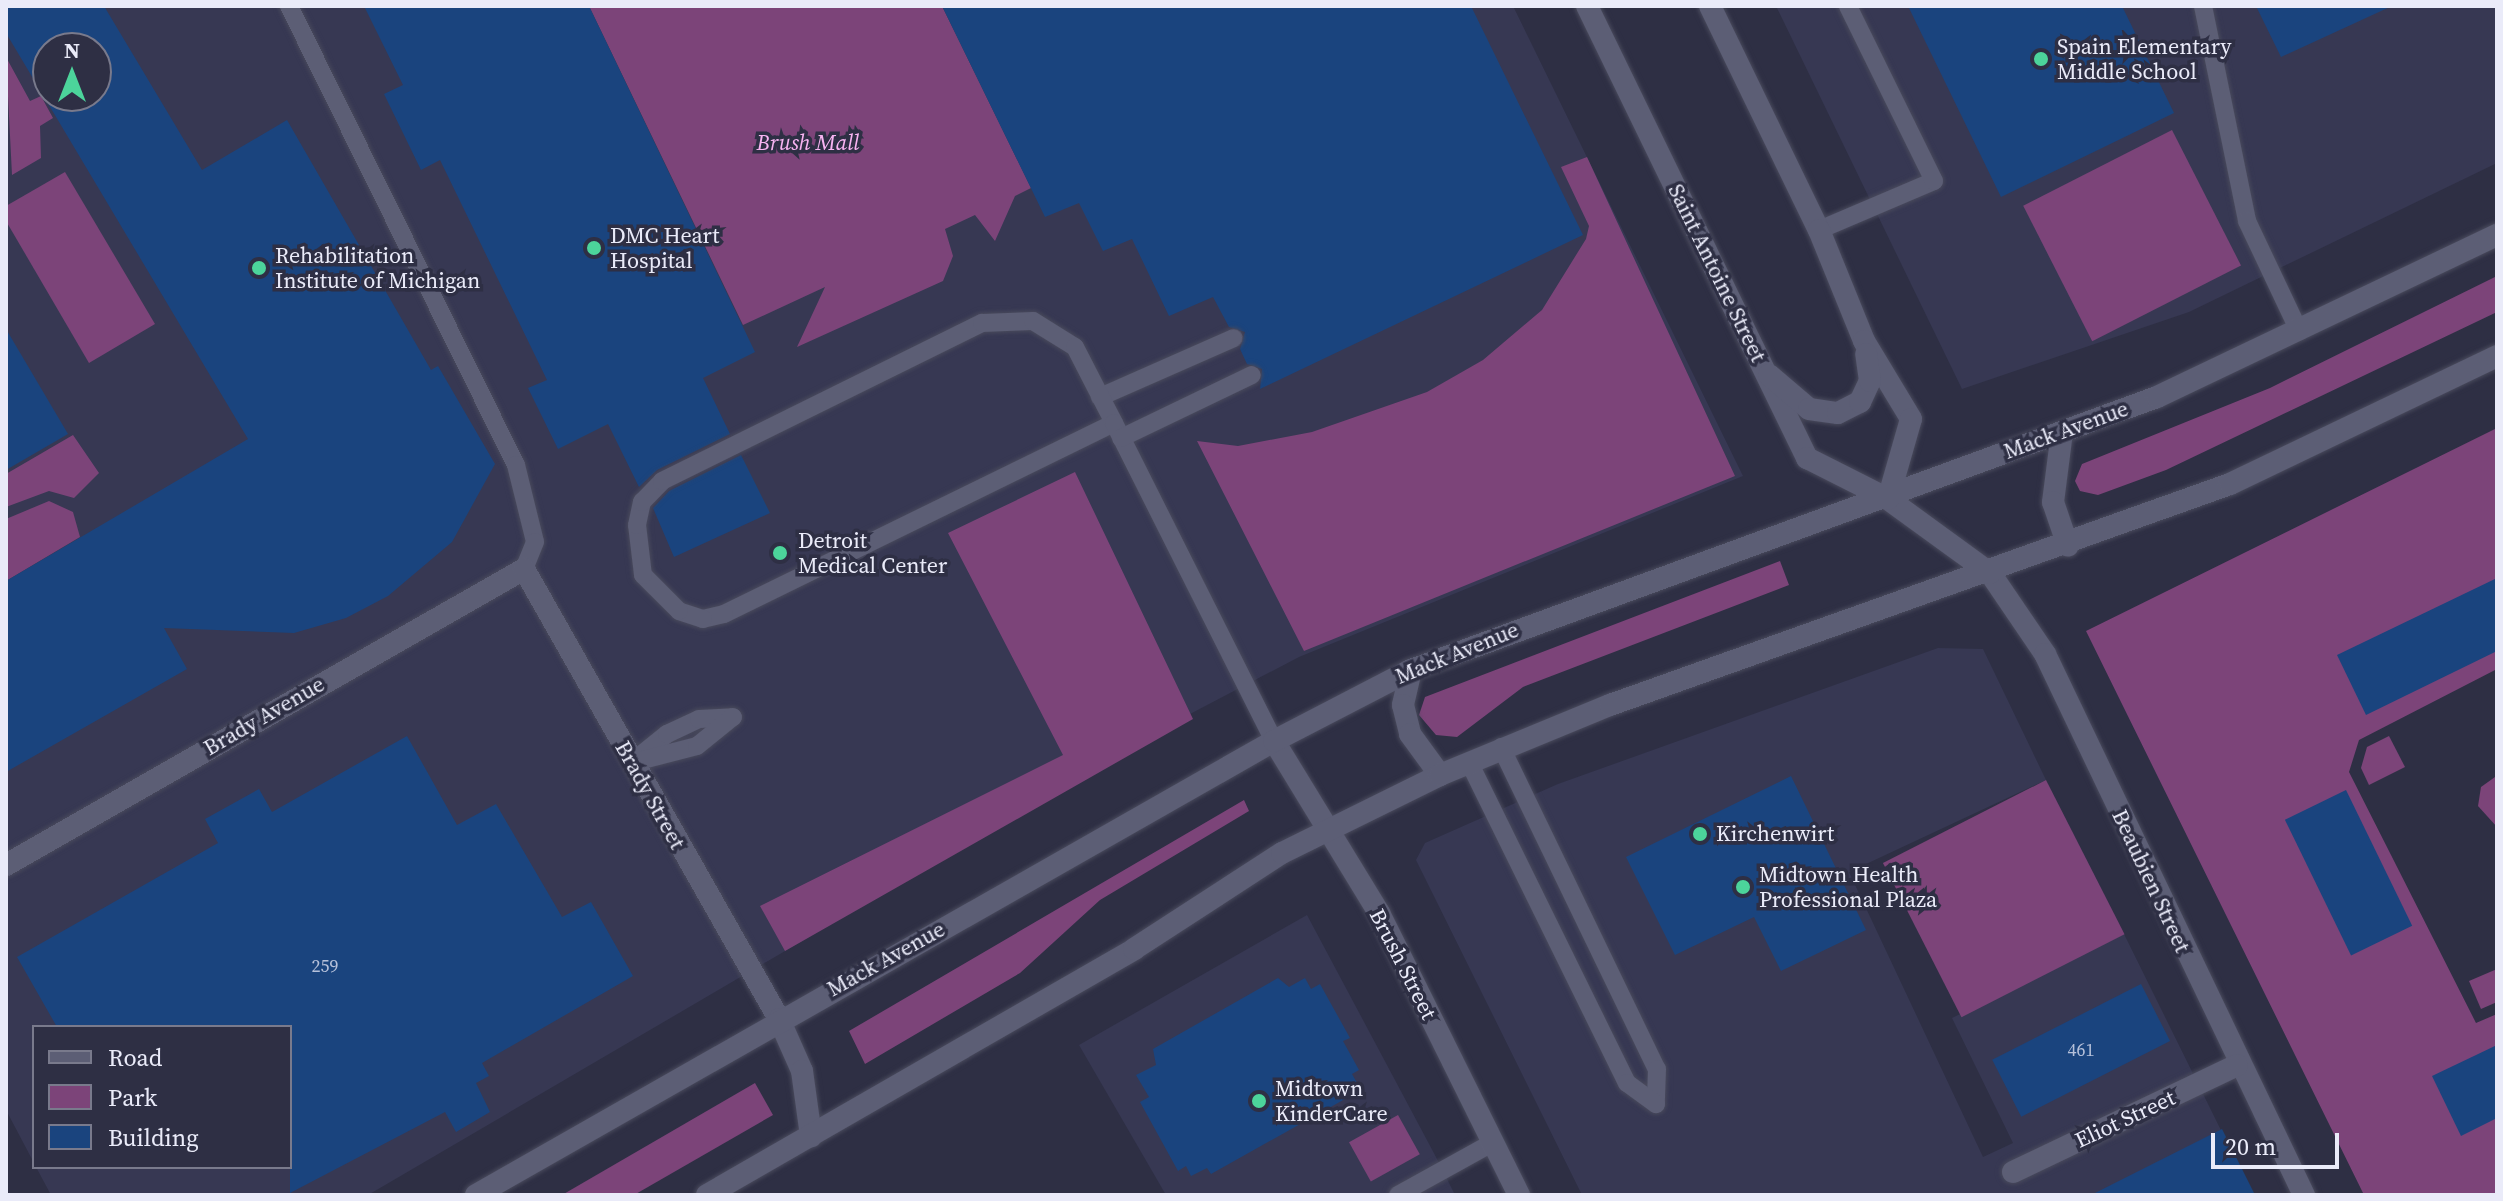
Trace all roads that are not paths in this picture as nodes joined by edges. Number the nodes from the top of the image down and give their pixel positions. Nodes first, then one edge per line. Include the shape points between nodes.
1 (289, 6) edge
2 (1587, 6) edge
3 (1710, 6) edge
4 (1848, 6) edge
5 (2203, 6) edge
6 (1819, 230) junction
7 (2497, 235) edge
8 (2299, 331) junction
9 (1234, 338) dead end
10 (1864, 341) junction
11 (2497, 356) edge
12 (1767, 373) junction
13 (1252, 375) dead end
14 (1100, 397) junction
15 (1117, 430) junction
16 (2062, 432) junction
17 (1888, 499) junction
18 (2068, 546) junction
19 (524, 569) junction
20 (1990, 573) junction
21 (1411, 670) junction
22 (1274, 741) junction
23 (1501, 747) junction
24 (632, 762) junction
25 (1469, 762) junction
26 (1440, 775) junction
27 (1326, 831) junction
28 (6, 865) edge
29 (1616, 985) junction
30 (1586, 999) junction
31 (779, 1019) junction
32 (2237, 1065) junction
33 (811, 1136) junction
34 (1492, 1143) junction
35 (2013, 1172) dead end
36 (476, 1195) edge
37 (707, 1195) edge
38 (1398, 1195) edge
39 (1519, 1195) edge
40 (2304, 1195) edge

1 - 19 lane via 516,465 535,542
2 - 12 main road, Saint Antoine Street
3 - 6 main road
4 - 6 lane via 1934,181
5 - 8 lane via 2247,221
6 - 10 main road
7 - 8 main road, Mack Avenue
8 - 16 main road, Mack Avenue via 2157,397
9 - 14 lane
10 - 12 main road via 1870,381 1860,402 1838,413 1809,409
10 - 17 main road via 1911,419
11 - 18 main road via 2230,484
12 - 17 main road, Saint Antoine Street via 1807,458
13 - 15 lane
14 - 15 lane
14 - 15 lane via 1075,347 1057,330 1021,320 982,323 662,481 642,502 637,525 643,575 679,611 703,619 724,614
15 - 22 lane
16 - 17 main road, Mack Avenue
16 - 18 main road via 2053,502
17 - 20 main road, Saint Antoine Street
17 - 21 main road, Mack Avenue via 1601,596
18 - 20 main road
19 - 24 main road, Brady Street
19 - 28 main road, Brady Avenue
20 - 23 main road
20 - 32 main road, Beaubien Street via 2045,654
21 - 22 main road, Mack Avenue
21 - 26 main road via 1403,705 1410,734
22 - 27 main road, Brush Street
22 - 31 main road, Mack Avenue
23 - 25 main road
23 - 29 lane
24 - 24 lane via 697,746 733,717 699,719 667,734
24 - 31 main road, Brady Street
25 - 26 main road
25 - 30 lane
26 - 27 main road
27 - 33 main road
27 - 34 main road, Brush Street via 1379,913
29 - 30 lane
29 - 30 lane via 1657,1069 1656,1104 1627,1083
31 - 33 main road, Brady Street via 802,1071
31 - 36 main road, Mack Avenue
32 - 35 main road, Eliot Street
32 - 40 main road, Beaubien Street
33 - 37 main road
34 - 38 lane
34 - 39 main road, Brush Street

